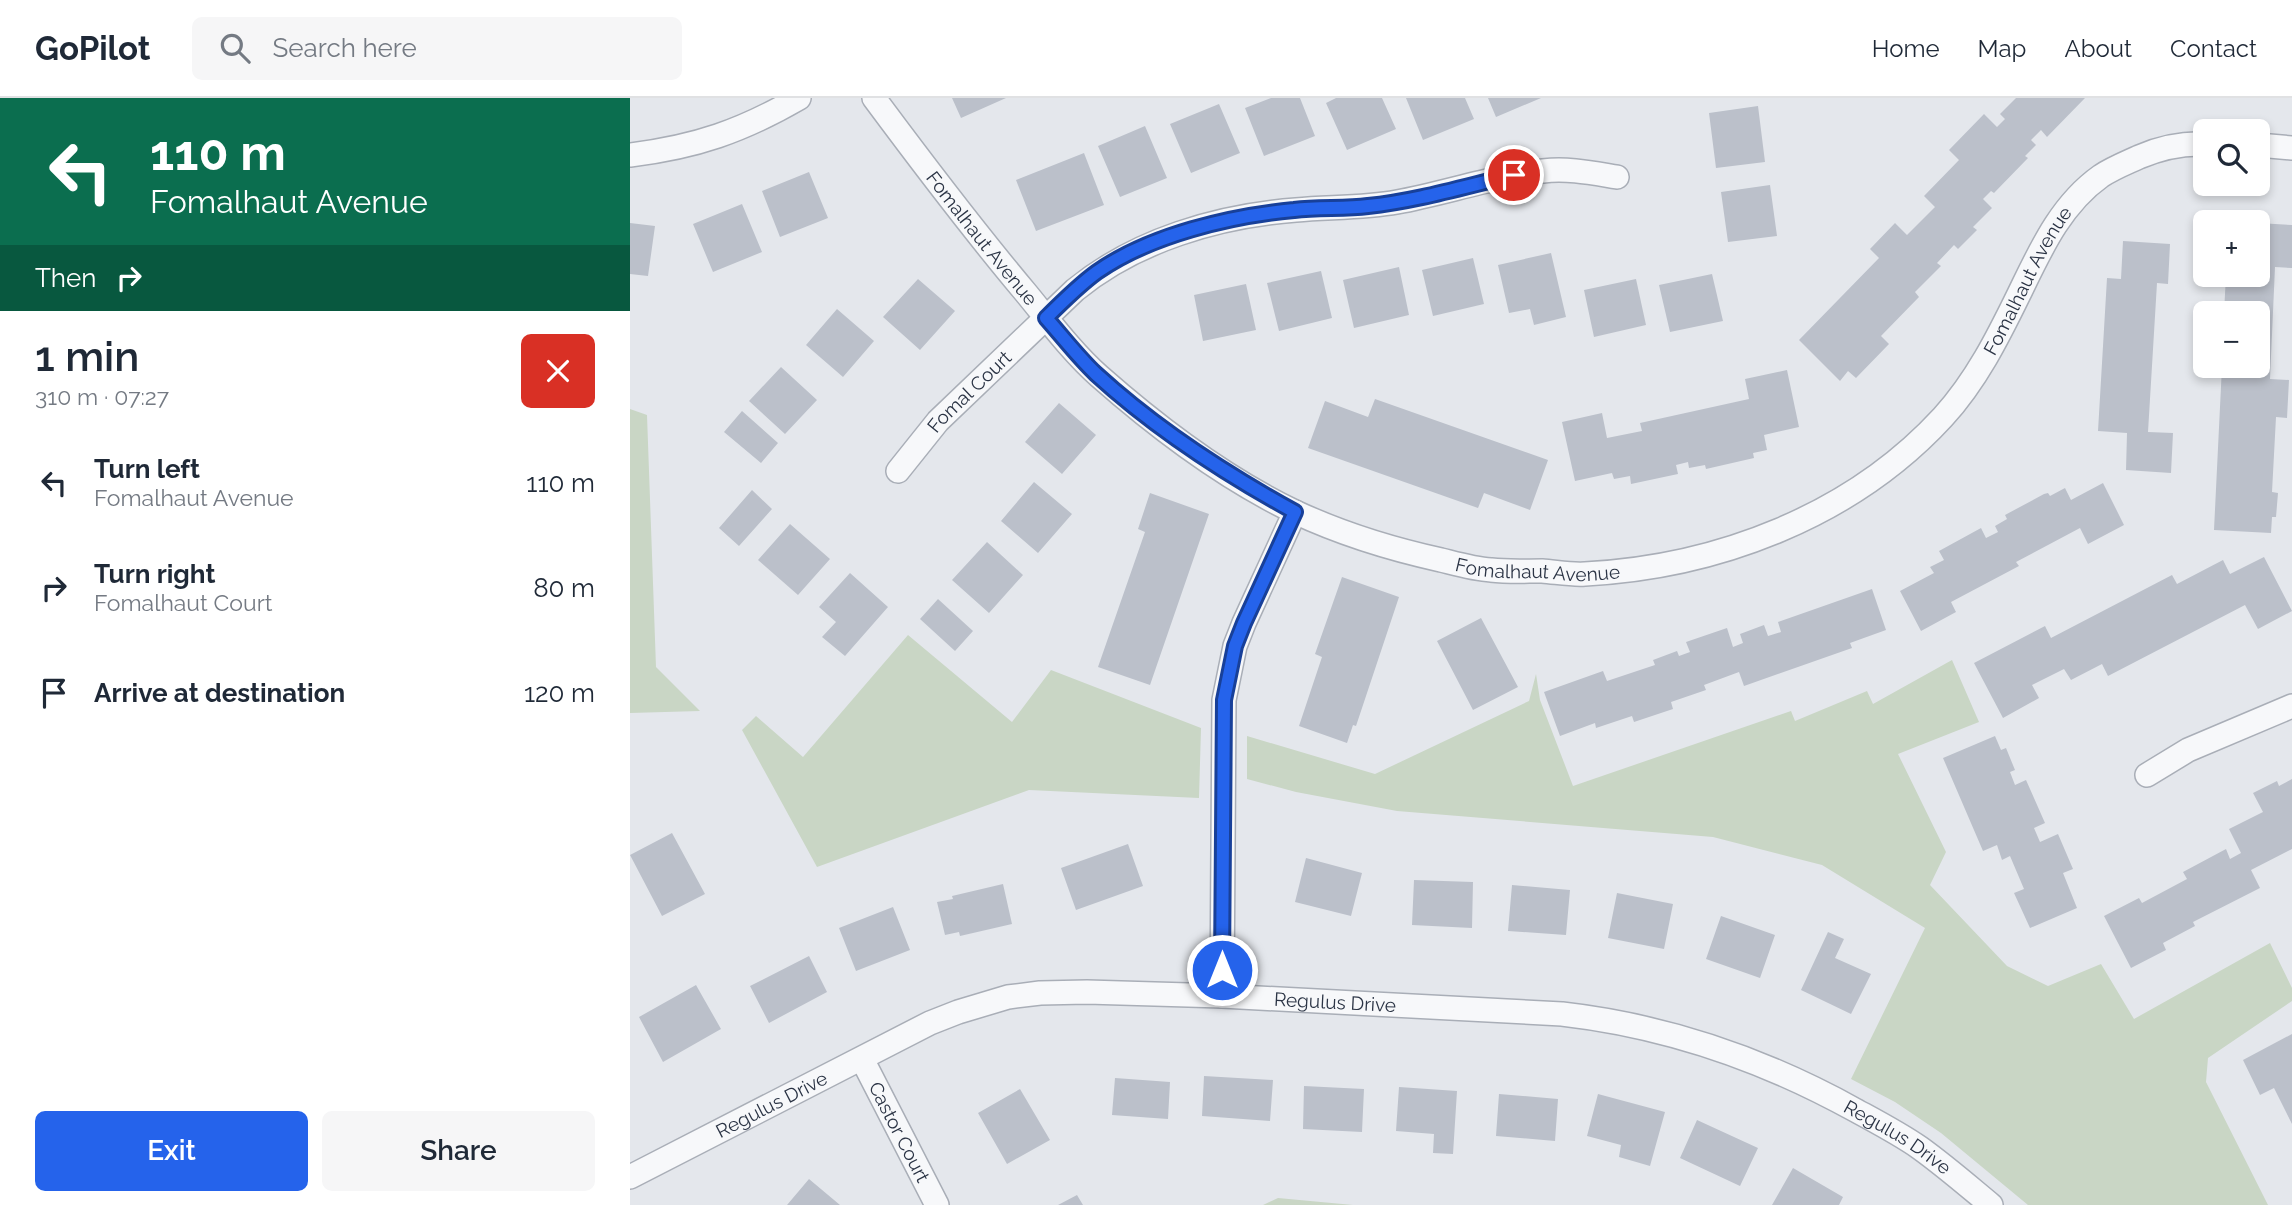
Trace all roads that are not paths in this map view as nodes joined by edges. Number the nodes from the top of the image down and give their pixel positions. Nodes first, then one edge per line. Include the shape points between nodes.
1 (799, 98) edge
2 (874, 98) edge
3 (2193, 144) edge
4 (2270, 146) edge
5 (2292, 148) edge
6 (630, 155) edge
7 (1617, 177) dead end
8 (1046, 318) junction
9 (898, 471) dead end
10 (1295, 512) junction
11 (2292, 706) edge
12 (2147, 775) dead end
13 (1222, 996) junction
14 (862, 1059) junction
15 (630, 1177) edge
16 (937, 1205) edge
17 (1991, 1205) edge

1 - 6 street via 764,118 693,146
2 - 8 street, Fomalhaut Avenue
3 - 10 street, Fomalhaut Avenue via 2158,149 2098,178 2050,233 1986,359 1946,414 1875,478 1784,530 1673,562 1580,574 1490,570 1434,559 1357,538
4 - 5 street
7 - 8 street, Fomal Court via 1544,170 1399,201 1294,210 1209,225 1123,256 1097,272
8 - 9 street, Fomal Court via 938,421
8 - 10 street, Fomalhaut Avenue via 1096,373 1171,436
10 - 13 street via 1235,646 1224,700
11 - 12 street via 2188,750
13 - 14 street, Regulus Drive via 1087,992 1008,998 939,1019
13 - 17 street, Regulus Drive via 1562,1014 1667,1032 1823,1092 1918,1147
14 - 15 street, Regulus Drive
14 - 16 street, Castor Court

